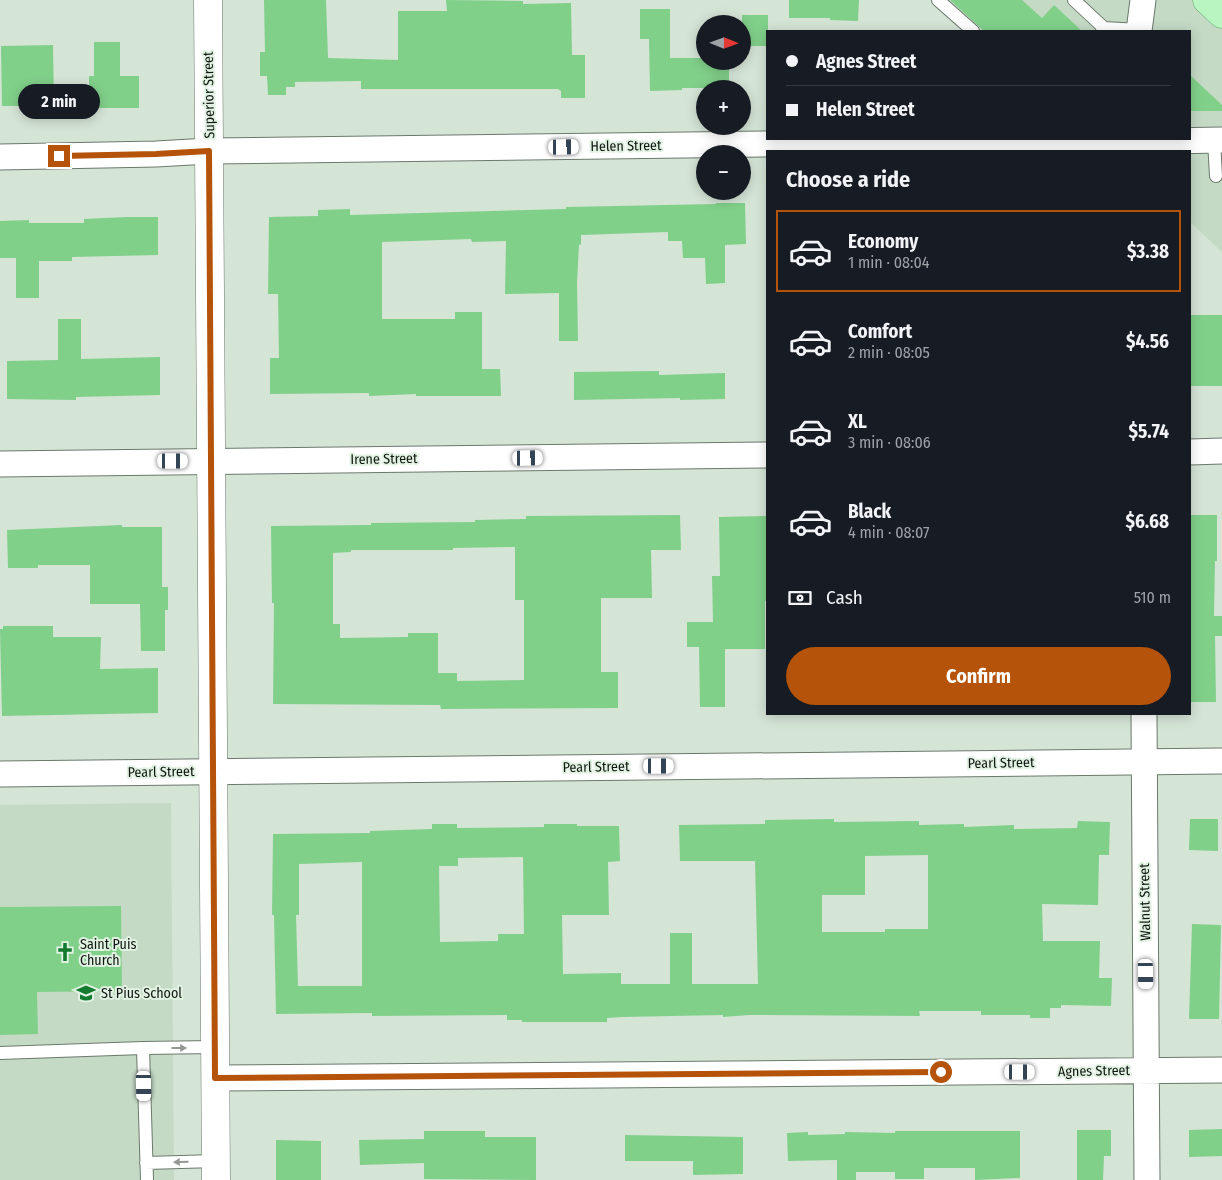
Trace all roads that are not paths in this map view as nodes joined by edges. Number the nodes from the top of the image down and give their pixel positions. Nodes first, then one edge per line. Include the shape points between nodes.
1 (208, 0) edge
2 (938, 0) edge
3 (1074, 0) edge
4 (1143, 0) edge
5 (1207, 0) edge
6 (1222, 14) edge
7 (972, 30) edge
8 (1103, 30) edge
9 (1139, 30) edge
10 (1007, 140) edge
11 (1092, 140) edge
12 (1218, 141) edge
13 (1138, 144) edge
14 (209, 151) junction
15 (0, 156) edge
16 (1216, 176) dead end
17 (1222, 451) edge
18 (1191, 452) edge
19 (766, 455) edge
20 (211, 461) junction
21 (0, 464) edge
22 (1144, 715) edge
23 (1145, 761) junction
24 (1222, 761) edge
25 (214, 771) junction
26 (0, 774) edge
27 (215, 1047) junction
28 (143, 1048) junction
29 (0, 1053) edge
30 (1222, 1070) edge
31 (1148, 1071) junction
32 (215, 1078) junction
33 (146, 1163) junction
34 (216, 1170) edge
35 (147, 1180) edge
36 (1147, 1180) edge

1 - 14 street, Superior Street
2 - 7 lane
3 - 8 lane
4 - 9 street
5 - 6 main road
10 - 14 street, Helen Street
11 - 13 street, Helen Street
12 - 13 street, Helen Street
12 - 16 lane
14 - 15 street, Helen Street
14 - 20 street, Superior Street
17 - 18 street
19 - 20 street, Irene Street
20 - 21 street, Irene Street
20 - 25 street, Superior Street
22 - 23 street, Walnut Street
23 - 24 street, Pearl Street
23 - 25 street, Pearl Street
23 - 31 street, Walnut Street
25 - 26 street, Pearl Street
25 - 27 street, Superior Street
28 -> 27 lane
27 - 32 street, Superior Street
28 - 29 lane
28 - 33 lane
30 - 31 street, Agnes Street
31 - 32 street, Agnes Street
31 - 36 street, Walnut Street
32 - 34 street, Superior Street
34 -> 33 lane
33 - 35 lane

